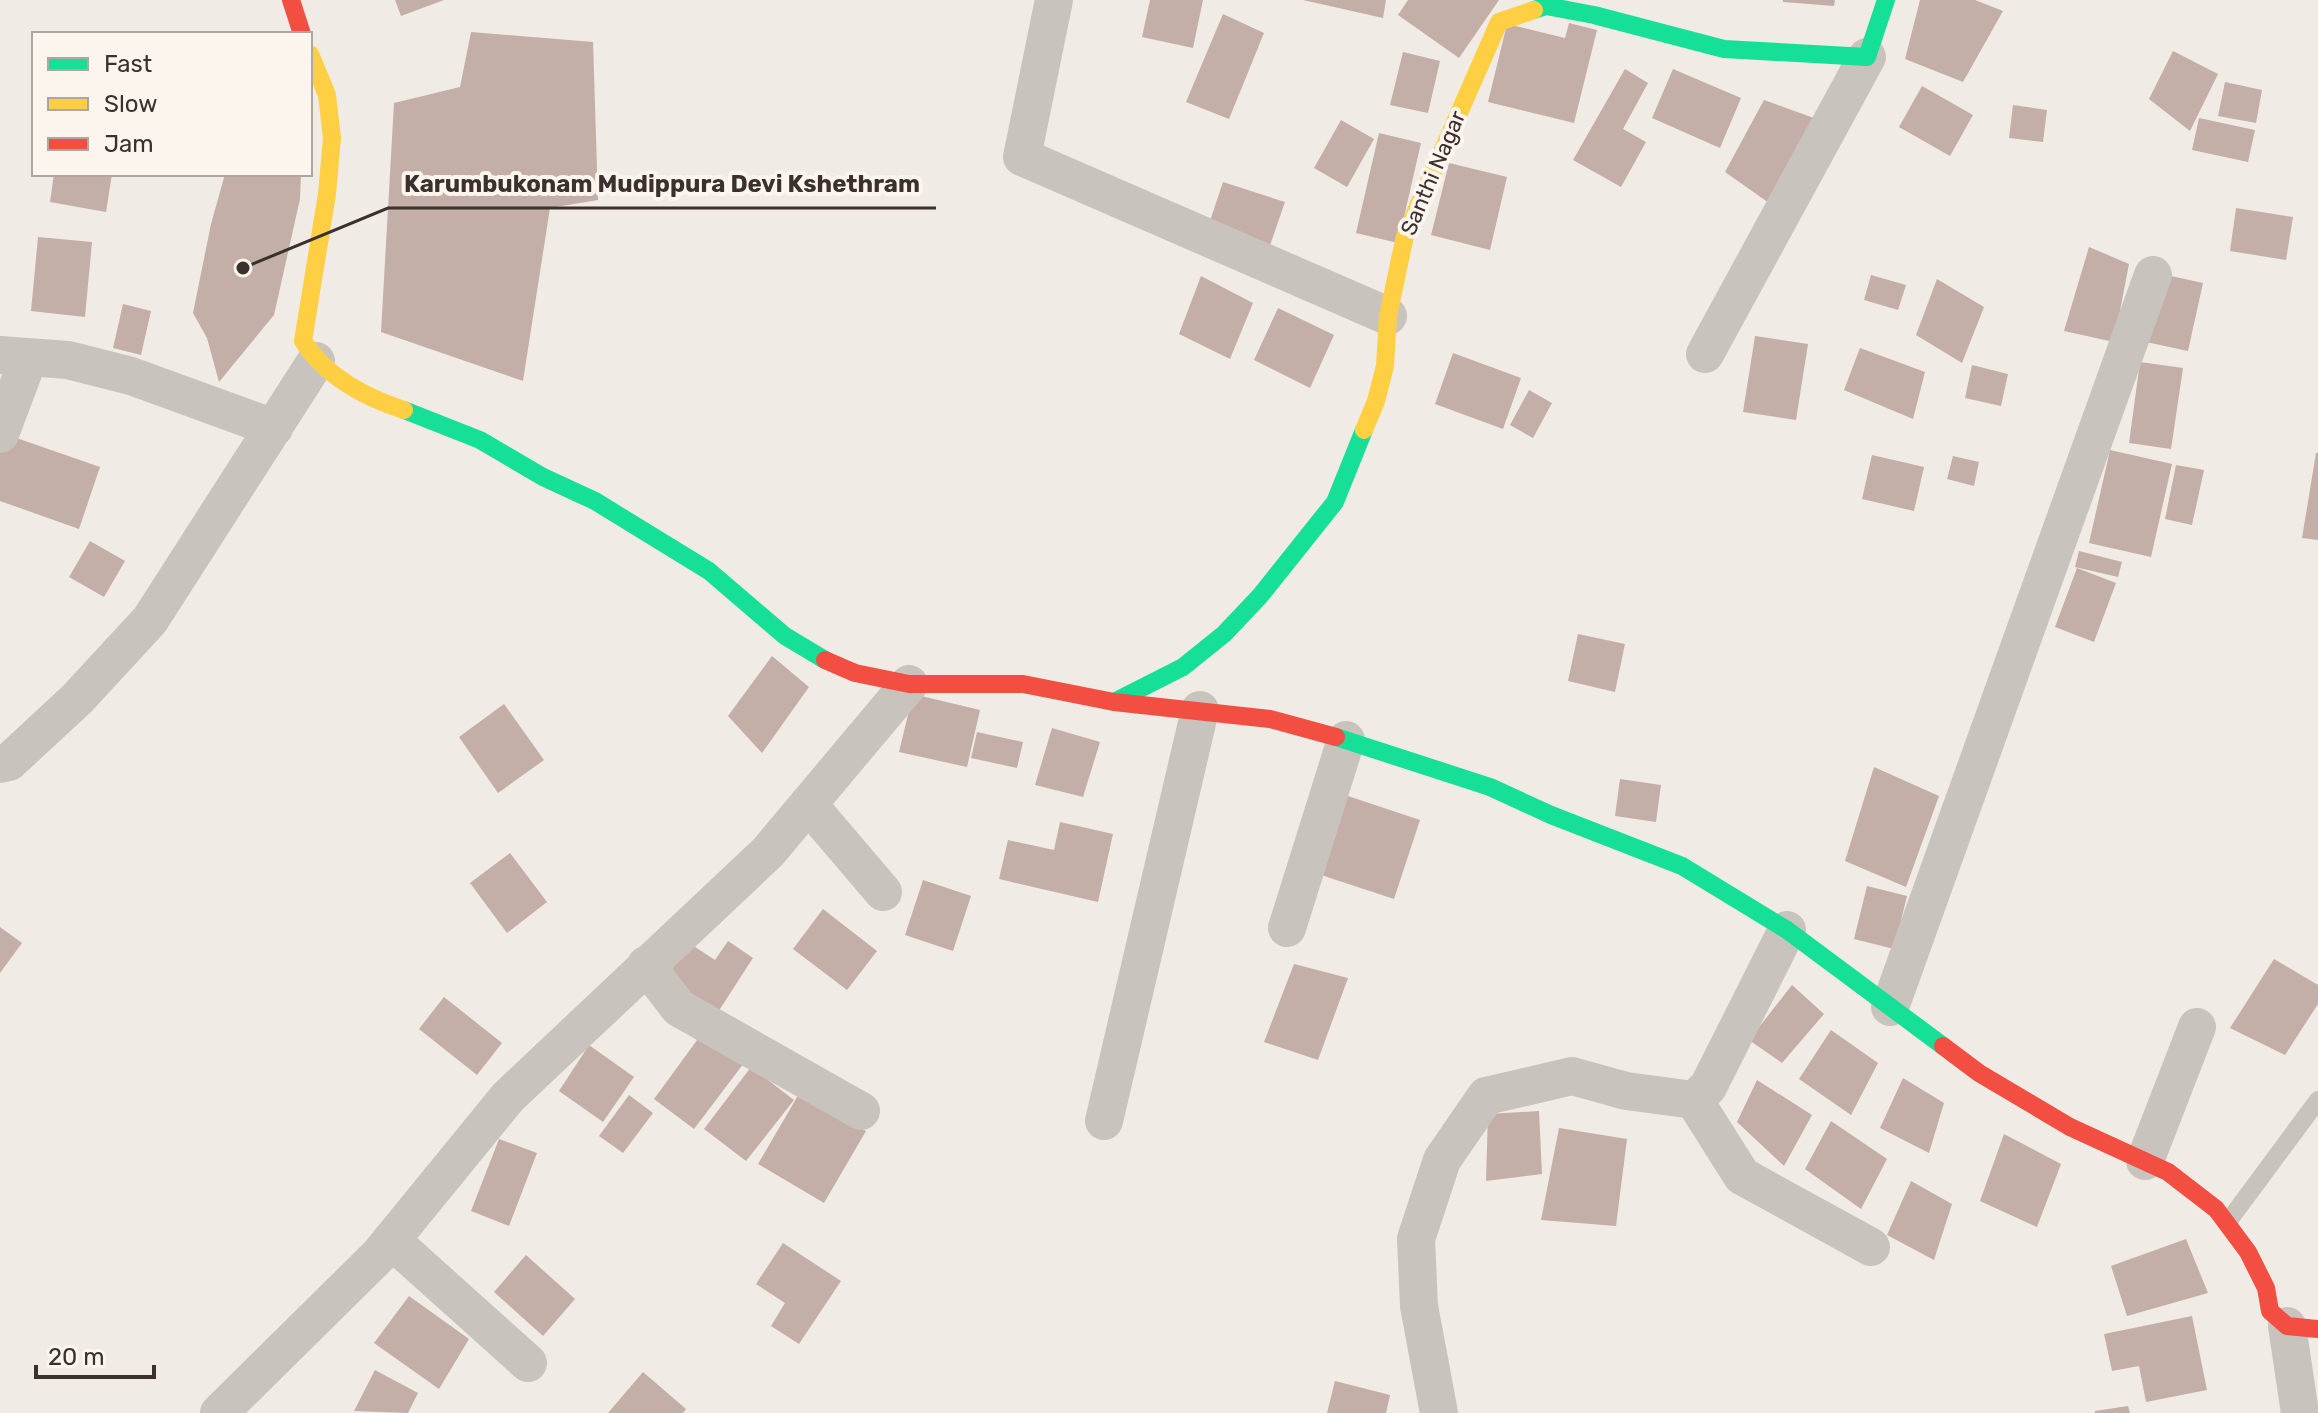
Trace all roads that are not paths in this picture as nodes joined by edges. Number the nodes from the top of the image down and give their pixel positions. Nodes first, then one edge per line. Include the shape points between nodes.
1 (291, 0) edge
2 (1054, 0) edge
3 (1886, 0) edge
4 (301, 32) edge
5 (1867, 57) junction
6 (312, 59) edge
7 (2153, 275) dead end
8 (1388, 316) junction
9 (1705, 354) dead end
10 (15, 356) edge
11 (316, 361) junction
12 (274, 428) junction
13 (0, 434) edge
14 (909, 684) junction
15 (1114, 702) junction
16 (1200, 710) junction
17 (1346, 740) junction
18 (0, 764) edge
19 (808, 804) junction
20 (883, 892) dead end
21 (1287, 928) dead end
22 (1787, 930) junction
23 (646, 965) junction
24 (1890, 1007) junction
25 (2197, 1027) dead end
26 (1694, 1100) junction
27 (2318, 1100) edge
28 (861, 1111) dead end
29 (1104, 1121) dead end
30 (2145, 1161) junction
31 (2227, 1223) junction
32 (391, 1240) junction
33 (1871, 1247) dead end
34 (2302, 1327) edge
35 (528, 1363) dead end
36 (241, 1406) edge
37 (1439, 1413) edge
38 (2300, 1413) edge

1 - 4 street
2 - 8 street via 1022,157
3 - 5 street
5 - 8 street, Santhi Nagar via 1724,49 1546,6 1499,22 1405,236
5 - 9 street
6 - 11 street via 327,95 332,138 303,341
7 - 24 street
8 - 15 street, Santhi Nagar via 1385,366 1376,401 1335,502 1224,634 1183,667
10 - 12 street via 68,360 131,376
10 - 13 street
11 - 12 street
11 - 14 street via 379,402 480,440 595,501 709,571 785,636 834,665
12 - 18 street via 150,620 77,699 9,762
14 - 15 street via 1023,684
14 - 19 street
15 - 16 street
16 - 17 street via 1270,719
16 - 29 street
17 - 21 street
17 - 22 street via 1490,787 1682,866
19 - 20 street
19 - 23 street via 768,852
22 - 24 street
22 - 26 street via 1708,1087
23 - 28 street via 679,1008
23 - 32 street via 508,1097
24 - 30 street via 1991,1080 2070,1127
25 - 30 street
26 - 33 street via 1742,1176
26 - 37 street via 1626,1091 1572,1076 1486,1096 1442,1160 1416,1239 1419,1306
27 - 31 lane
30 - 31 street via 2180,1181
31 - 34 street via 2266,1288 2270,1311
32 - 35 street
32 - 36 street
34 - 38 street

